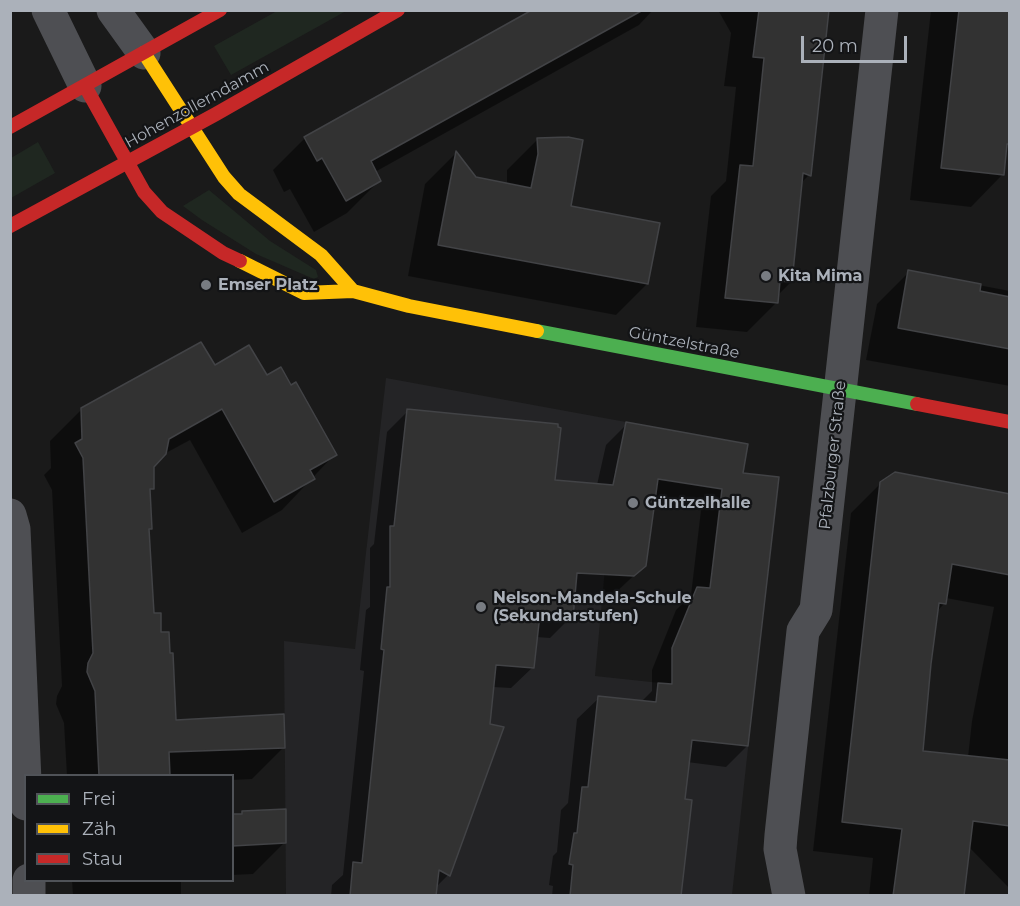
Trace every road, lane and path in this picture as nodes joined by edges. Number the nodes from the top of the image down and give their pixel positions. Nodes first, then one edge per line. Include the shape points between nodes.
1 (48, 10) edge
2 (113, 10) edge
3 (220, 10) edge
4 (398, 10) edge
5 (882, 10) edge
6 (144, 53) junction
7 (85, 86) junction
8 (10, 127) edge
9 (191, 128) junction
10 (127, 162) junction
11 (10, 226) edge
12 (353, 291) junction
13 (839, 390) junction
14 (1010, 422) edge
15 (10, 515) edge
16 (25, 774) edge
17 (789, 896) edge

1 - 7 street
2 - 6 street
3 - 6 street
4 - 9 street, Hohenzollerndamm
5 - 13 street, Pfalzburger Straße
6 - 7 street
6 - 9 street
7 - 8 street
7 - 10 street, Güntzelstraße
9 - 10 street, Hohenzollerndamm
9 - 12 street via 239,194 321,255
10 - 11 street, Hohenzollerndamm
10 - 12 street, Güntzelstraße via 144,192 162,212 223,253 304,293
12 - 13 street, Güntzelstraße via 409,306
13 - 14 street, Güntzelstraße
13 - 17 street, Pfalzburger Straße via 816,610 803,631 780,849
15 - 16 street via 14,529

